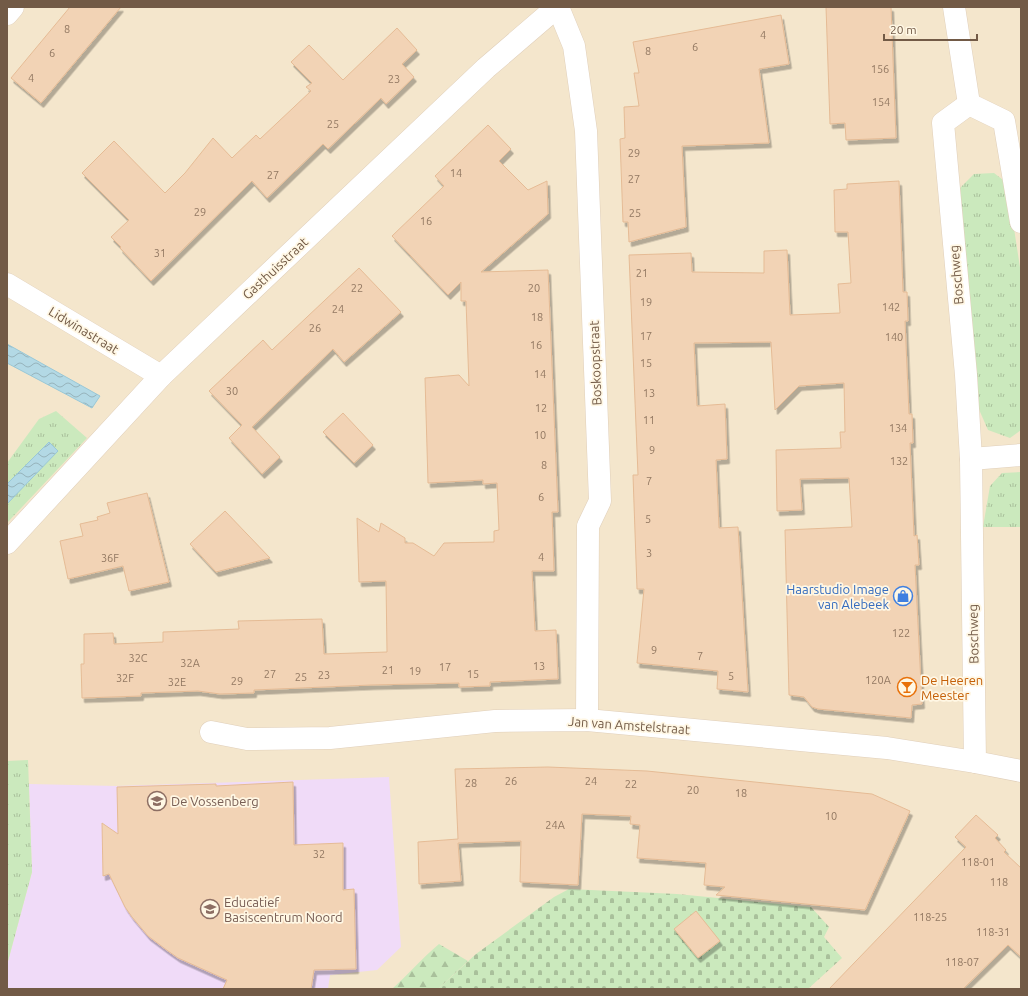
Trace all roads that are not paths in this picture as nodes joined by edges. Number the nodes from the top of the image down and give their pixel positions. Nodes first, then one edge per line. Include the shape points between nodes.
1 (13, 7) edge
2 (557, 7) edge
3 (954, 7) edge
4 (7, 14) edge
5 (969, 104) junction
6 (1021, 222) edge
7 (7, 284) edge
8 (161, 376) junction
9 (1021, 455) edge
10 (971, 459) junction
11 (7, 543) edge
12 (587, 720) junction
13 (211, 732) dead end
14 (975, 762) junction
15 (1021, 771) edge

1 - 4 street
2 - 8 street, Gasthuisstraat via 486,68
2 - 12 street, Boskoopstraat via 574,46 586,131 600,501 588,526
3 - 5 street
5 - 6 street via 1004,121
5 - 10 street, Boschweg via 943,123
7 - 8 street, Lidwinastraat
8 - 11 street, Gasthuisstraat
9 - 10 street
10 - 14 street, Boschweg
12 - 13 street, Jan van Amstelstraat via 495,721 330,738 247,739
12 - 14 street, Jan van Amstelstraat via 887,748
14 - 15 street

